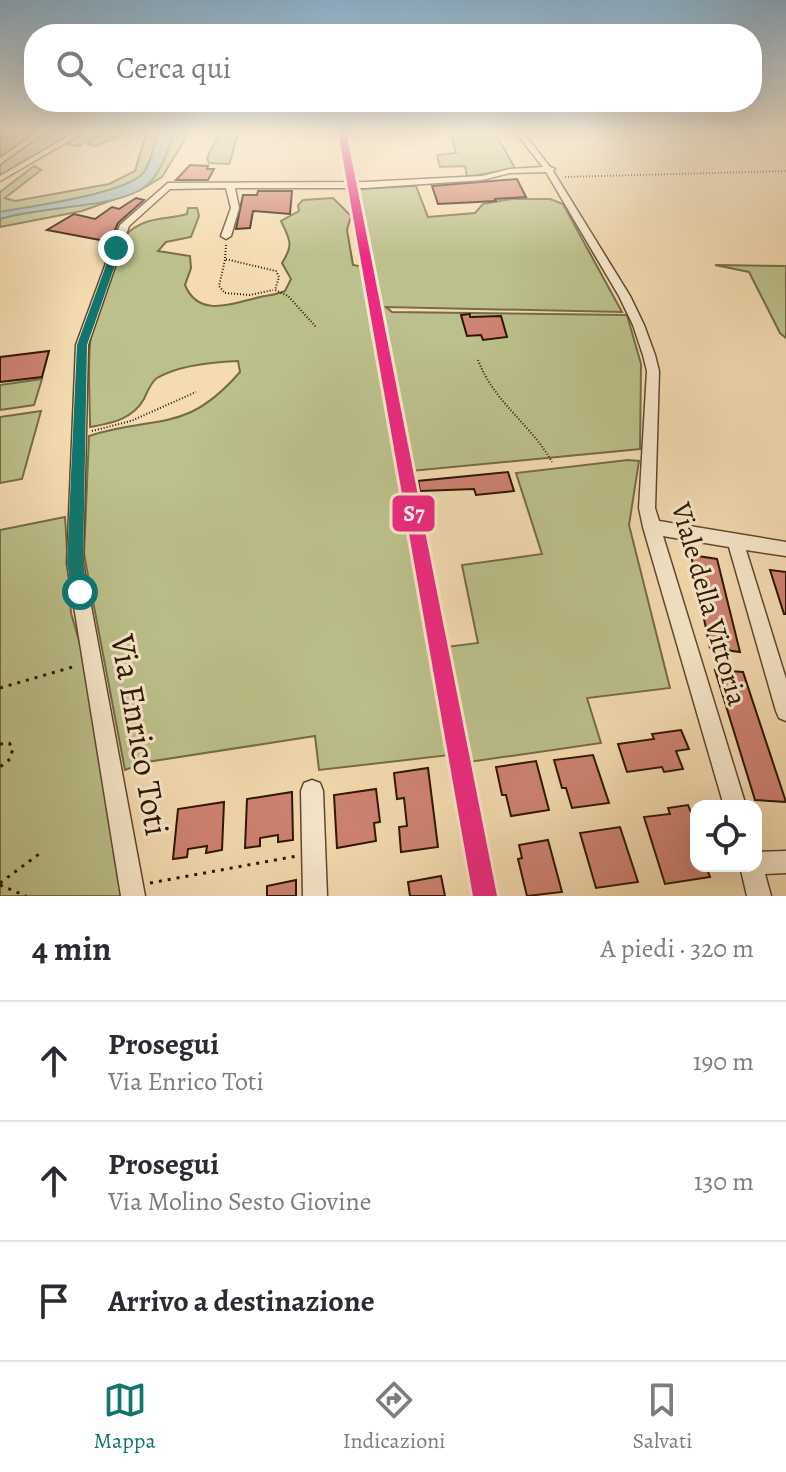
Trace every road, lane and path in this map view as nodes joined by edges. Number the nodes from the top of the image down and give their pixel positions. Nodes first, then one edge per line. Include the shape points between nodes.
1 (503, 173) edge
2 (550, 173) edge
3 (554, 173) junction
4 (576, 173) edge
5 (230, 186) junction
6 (226, 236) joint
7 (225, 259) junction
8 (275, 290) junction
9 (316, 327) dead end
10 (478, 360) dead end
11 (196, 392) dead end
12 (79, 434) junction
13 (552, 462) dead end
14 (651, 527) junction
15 (735, 540) junction
16 (786, 549) edge
17 (92, 662) junction
18 (0, 688) edge
19 (786, 711) edge
20 (0, 744) edge
21 (0, 767) edge
22 (312, 791) dead end
23 (733, 800) edge
24 (313, 853) junction
25 (39, 854) dead end
26 (786, 862) edge
27 (762, 864) edge
28 (755, 872) edge
29 (0, 884) edge
30 (139, 890) edge
31 (26, 896) edge
32 (315, 896) edge
33 (759, 896) edge

1 - 5 street, Via Enrico Toti via 482,178
2 - 3 street, Via Enrico Toti
3 - 4 path
3 - 14 street, Viale della Vittoria via 640,323 649,351
5 - 6 street via 235,208
5 - 12 street, Via Enrico Toti via 166,186 129,219 82,345
6 - 7 path
7 - 8 path via 276,271
7 - 8 path via 219,286 225,293
8 - 9 path via 288,296
10 - 13 path via 494,398 537,438
11 - 12 path via 131,421
12 - 17 street, Via Enrico Toti via 75,563
14 - 15 street
14 - 23 street, Viale della Vittoria
15 - 16 street
15 - 19 street
17 - 18 path
17 - 30 street, Via Enrico Toti
20 - 21 path via 13,748
22 - 24 street
24 - 30 path
24 - 32 street
25 - 29 path
26 - 27 street
28 - 33 street
29 - 31 path

